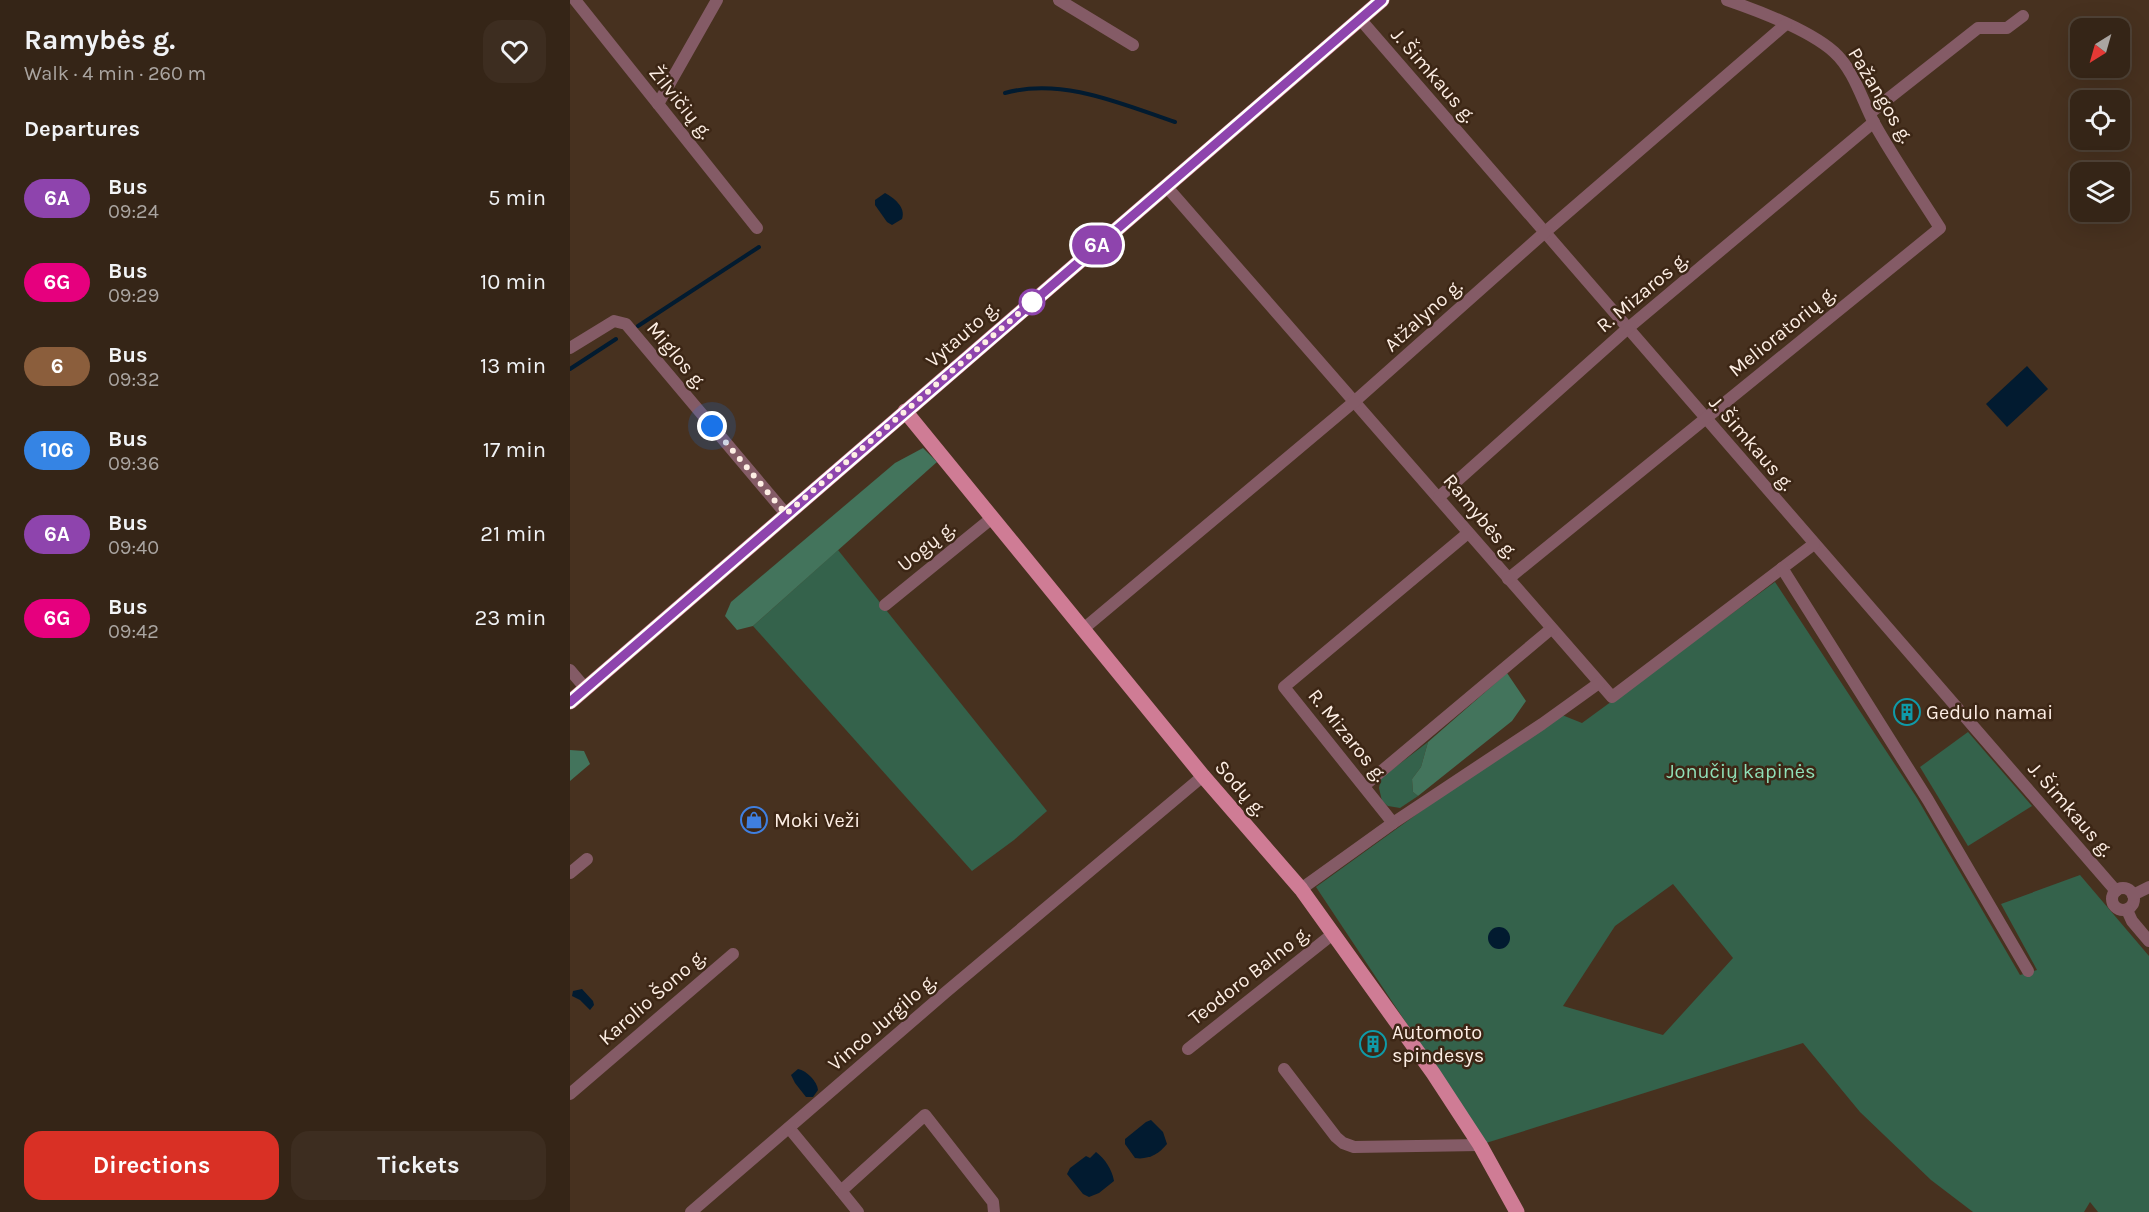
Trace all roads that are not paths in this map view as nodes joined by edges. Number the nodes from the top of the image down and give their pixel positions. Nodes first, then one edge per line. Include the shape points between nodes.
1 (575, 0) edge
2 (717, 0) edge
3 (1059, 0) edge
4 (1382, 0) edge
5 (1727, 0) edge
6 (2024, 16) dead end
7 (1360, 19) junction
8 (1786, 24) junction
9 (1133, 45) dead end
10 (658, 104) junction
11 (1872, 118) junction
12 (1166, 186) junction
13 (757, 228) dead end
14 (1940, 228) joint
15 (1544, 233) junction
16 (1627, 329) junction
17 (570, 348) edge
18 (1355, 401) junction
19 (905, 411) junction
20 (1705, 418) junction
21 (1439, 496) junction
22 (786, 514) junction
23 (992, 518) junction
24 (1468, 533) junction
25 (1814, 544) junction
26 (1782, 568) junction
27 (1508, 579) junction
28 (885, 605) dead end
29 (1551, 629) junction
30 (1082, 630) junction
31 (570, 670) edge
32 (1599, 683) junction
33 (586, 688) junction
34 (570, 702) edge
35 (1203, 776) junction
36 (1365, 785) junction
37 (1393, 822) junction
38 (587, 859) dead end
39 (570, 873) edge
40 (2149, 887) edge
41 (1301, 889) junction
42 (2116, 891) junction
43 (2133, 895) junction
44 (2127, 910) junction
45 (1334, 933) junction
46 (2149, 941) edge
47 (733, 954) dead end
48 (2028, 970) dead end
49 (1188, 1049) dead end
50 (1284, 1069) dead end
51 (570, 1094) edge
52 (789, 1128) junction
53 (1480, 1145) junction
54 (841, 1191) junction
55 (691, 1212) edge
56 (858, 1212) edge
57 (994, 1212) edge
58 (1517, 1212) edge

1 - 10 street, Žilvičių g.
2 - 10 street
3 - 9 street
4 - 7 main road, Vytauto g.
5 - 8 street, Pažangos g.
6 - 11 street, R. Mizaros g. via 2007,28 1978,28
7 - 12 main road, Vytauto g.
7 - 15 street, J. Šimkaus g.
8 - 11 street, Pažangos g. via 1834,52
8 - 15 street, Atžalyno g.
10 - 13 street, Žilvičių g.
11 - 14 street, Pažangos g.
11 - 16 street, R. Mizaros g.
12 - 18 street, Ramybės g.
12 - 19 main road, Vytauto g.
14 - 20 street, Melioratorių g.
15 - 16 street, J. Šimkaus g.
15 - 18 street, Atžalyno g.
16 - 20 street, J. Šimkaus g.
16 - 21 street, R. Mizaros g.
17 - 22 street, Miglos g. via 614,321 626,324
18 - 21 street, Ramybės g.
18 - 30 street, Atžalyno g.
19 - 22 main road, Vytauto g.
19 - 23 main road, Sodų g.
20 - 25 street, J. Šimkaus g.
20 - 27 street, Melioratorių g.
21 - 24 street, Ramybės g.
22 - 33 main road, Vytauto g.
23 - 28 street, Uogų g.
23 - 30 main road, Sodų g.
24 - 27 street, Ramybės g.
24 - 36 street, R. Mizaros g. via 1284,687
25 - 26 street
25 - 42 street, J. Šimkaus g.
26 - 32 street, Ramybės g. via 1612,697
26 - 48 street via 1928,800
27 - 29 street, Ramybės g.
29 - 32 street, Ramybės g.
29 - 36 street
30 - 35 main road, Sodų g.
31 - 33 street
32 - 37 street
33 - 34 main road, Vytauto g.
35 - 41 main road, Sodų g.
35 - 52 street, Vinco Jurgilo g.
36 - 37 street, R. Mizaros g.
37 - 41 street
38 - 39 street
40 - 43 street
41 - 45 main road, Sodų g.
42 - 43 street via 2125,888
42 - 44 street, J. Šimkaus g. via 2112,897 2114,907
43 - 44 street via 2134,902
44 - 46 street, J. Šimkaus g.
45 - 49 street, Teodoro Balno g.
45 - 53 main road, Sodų g.
47 - 51 street, Karolio Šono g.
50 - 53 street via 1343,1143 1354,1147
52 - 54 street
52 - 55 street, Vinco Jurgilo g.
53 - 58 main road, Sodų g.
54 - 56 street
54 - 57 street via 925,1115 993,1202

